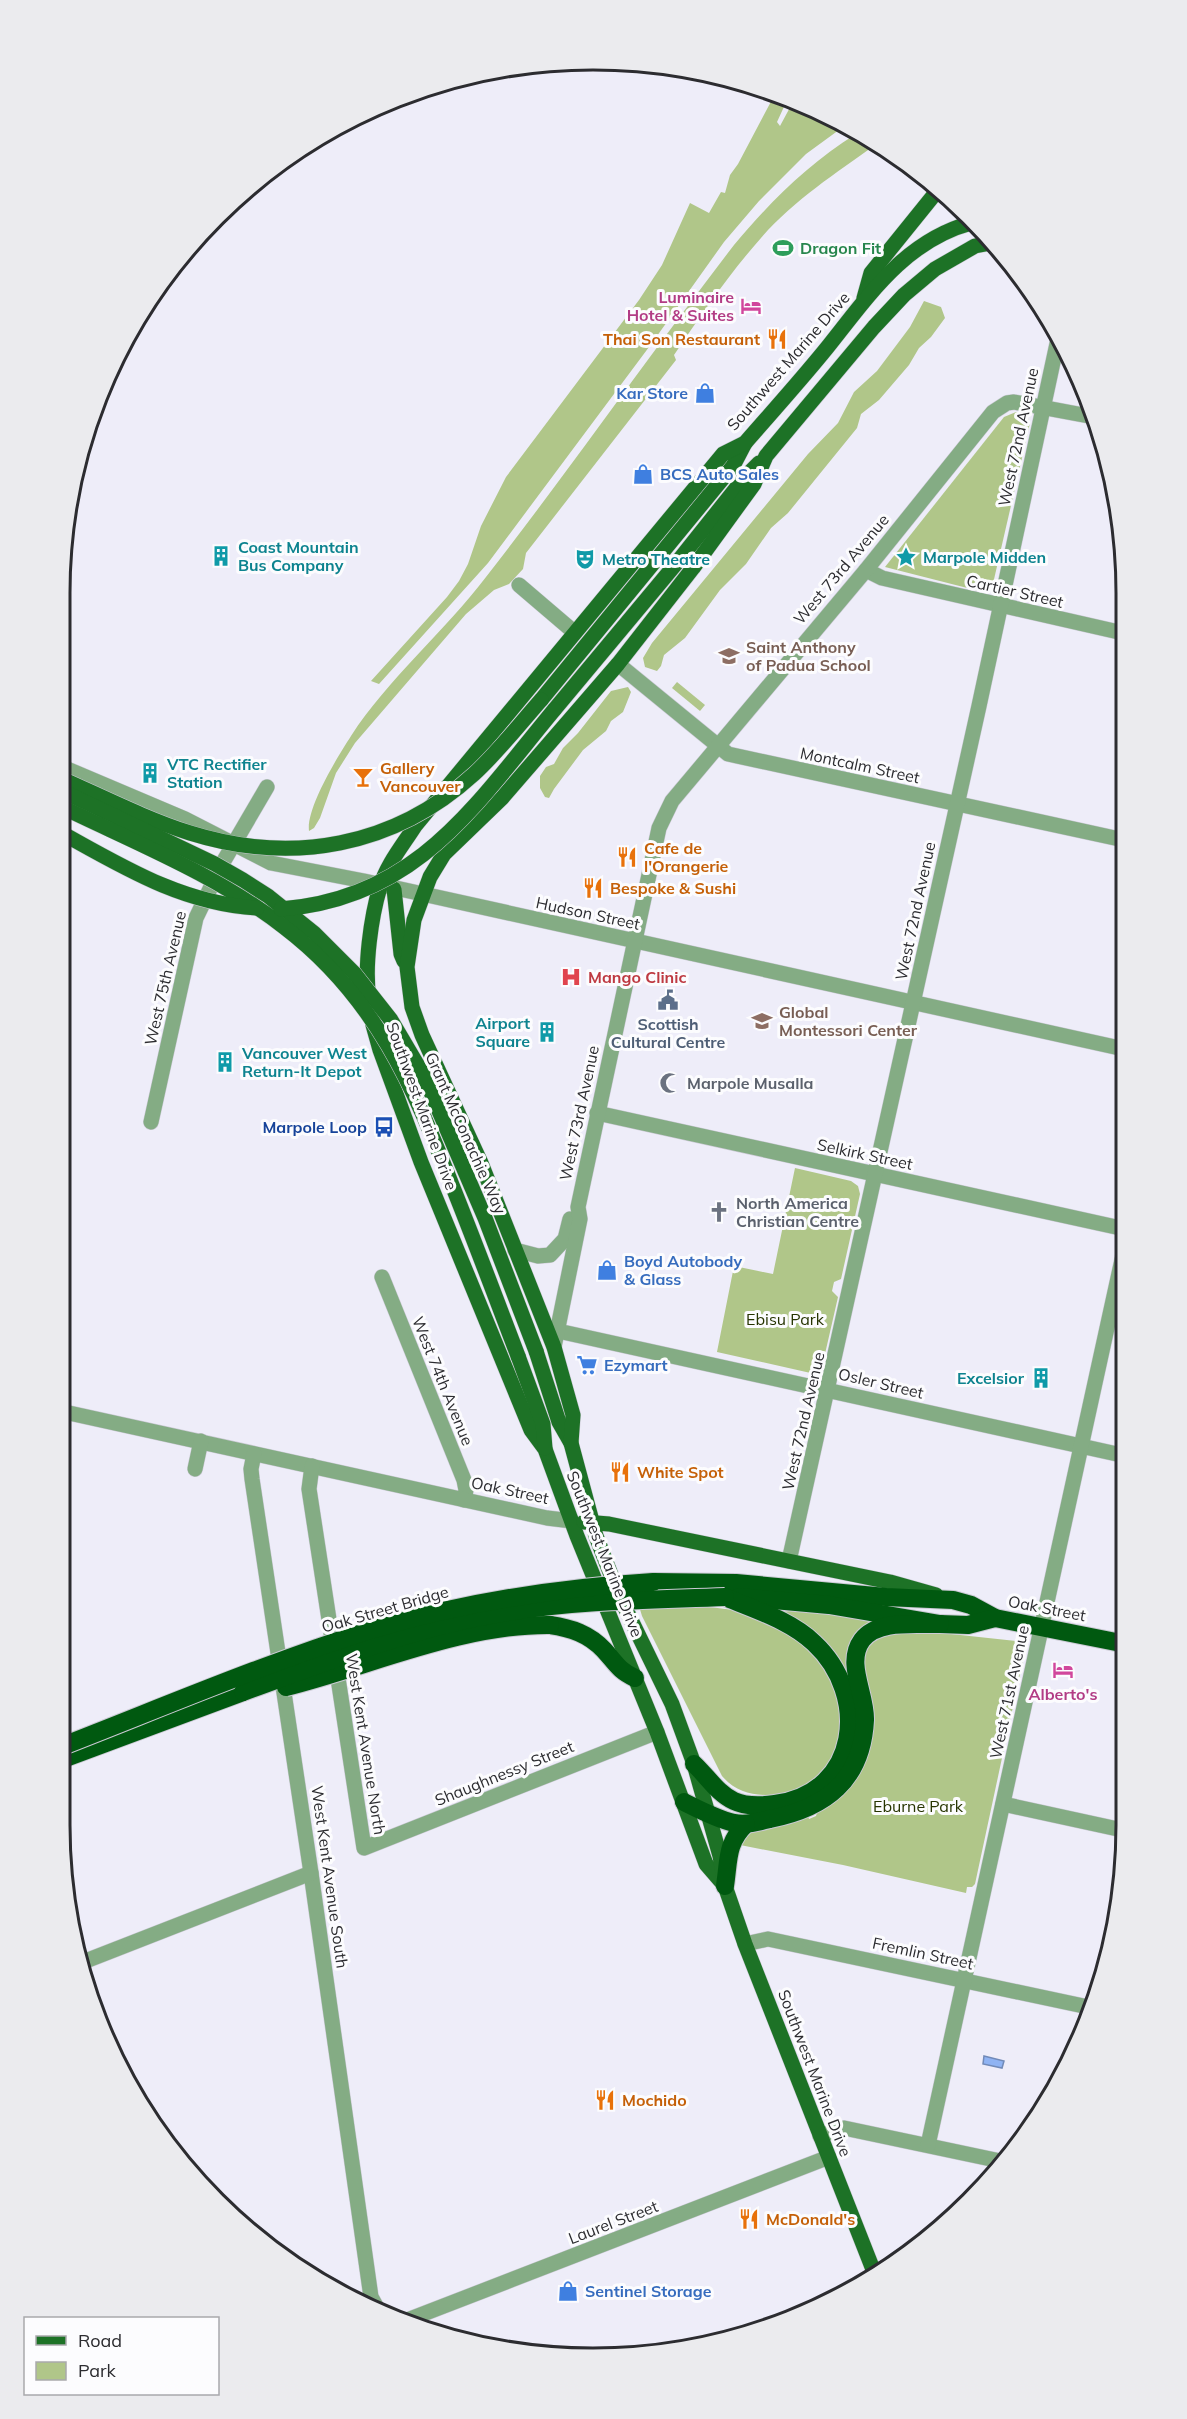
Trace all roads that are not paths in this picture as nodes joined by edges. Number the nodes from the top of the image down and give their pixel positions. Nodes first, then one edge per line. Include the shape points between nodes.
1 (933, 196) edge
2 (963, 224) edge
3 (972, 233) edge
4 (983, 245) edge
5 (975, 246) junction
6 (862, 304) junction
7 (1056, 349) edge
8 (1043, 406) junction
9 (1085, 415) edge
10 (745, 443) junction
11 (766, 456) junction
12 (866, 570) junction
13 (519, 585) dead end
14 (999, 606) junction
15 (1116, 631) edge
16 (574, 632) junction
17 (618, 664) junction
18 (717, 746) junction
19 (463, 766) junction
20 (70, 770) edge
21 (84, 776) junction
22 (70, 782) edge
23 (267, 787) dead end
24 (70, 795) edge
25 (502, 798) junction
26 (957, 804) junction
27 (70, 805) edge
28 (70, 811) edge
29 (70, 837) edge
30 (1116, 838) edge
31 (234, 844) junction
32 (387, 887) junction
33 (423, 896) junction
34 (635, 942) junction
35 (406, 967) junction
36 (913, 1003) junction
37 (1116, 1047) edge
38 (597, 1113) junction
39 (151, 1122) dead end
40 (875, 1174) junction
41 (578, 1207) junction
42 (1116, 1227) edge
43 (515, 1250) junction
44 (382, 1277) dead end
45 (1116, 1287) edge
46 (558, 1331) junction
47 (554, 1347) junction
48 (828, 1390) junction
49 (70, 1413) edge
50 (201, 1441) junction
51 (571, 1443) junction
52 (1081, 1446) junction
53 (545, 1449) junction
54 (254, 1454) junction
55 (1116, 1454) edge
56 (312, 1466) junction
57 (195, 1469) dead end
58 (464, 1500) junction
59 (572, 1521) junction
60 (592, 1523) junction
61 (789, 1561) junction
62 (733, 1595) junction
63 (953, 1600) junction
64 (995, 1618) junction
65 (939, 1624) junction
66 (1041, 1627) junction
67 (1116, 1642) edge
68 (635, 1678) junction
69 (243, 1692) junction
70 (657, 1732) junction
71 (70, 1743) edge
72 (70, 1756) edge
73 (694, 1764) junction
74 (684, 1802) junction
75 (1003, 1804) junction
76 (710, 1814) junction
77 (746, 1824) junction
78 (1116, 1829) edge
79 (364, 1848) joint
80 (311, 1873) junction
81 (725, 1886) junction
82 (745, 1944) junction
83 (88, 1960) edge
84 (965, 1980) junction
85 (1084, 2006) edge
86 (820, 2136) junction
87 (928, 2145) junction
88 (828, 2157) junction
89 (995, 2160) edge
90 (872, 2267) edge
91 (373, 2300) edge
92 (430, 2320) edge

1 - 6 main road via 871,273
2 - 6 main road, Southwest Marine Drive via 920,246 889,272
3 - 5 street
4 - 5 main road, Southwest Marine Drive
5 - 11 main road, Southwest Marine Drive via 934,269 904,295
6 - 10 main road, Southwest Marine Drive
7 - 8 street, West 72nd Avenue
8 - 9 street, West 73rd Avenue
8 - 12 street, West 73rd Avenue via 1014,402 993,412
8 - 14 street, West 72nd Avenue
10 - 16 main road, Southwest Marine Drive via 723,454
10 - 22 main road, bridge via 733,466 541,700 474,774 431,807 381,832 355,840 277,849 224,842 188,832
11 - 17 main road, Southwest Marine Drive via 754,484
11 - 29 main road, bridge via 448,835 384,882 337,900 302,907 234,907 158,885
12 - 14 street, Cartier Street via 875,577
12 - 18 street, West 73rd Avenue
13 - 16 street
14 - 15 street, Cartier Street
14 - 26 street, West 72nd Avenue
16 - 19 main road, Southwest Marine Drive
17 - 18 street, Montcalm Street
17 - 25 main road, Southwest Marine Drive
18 - 26 street, Montcalm Street via 728,754
18 - 34 street, West 73rd Avenue via 662,818
19 - 25 street
19 - 32 main road, Southwest Marine Drive via 391,862
20 - 21 street, Hudson Street
21 - 27 street
21 - 31 street, Hudson Street
23 - 31 street, West 75th Avenue
24 - 51 main road, Grant McConachie Way, bridge via 215,864 268,896 314,933 354,973 391,1020 424,1076 485,1218 559,1422
25 - 33 main road, Southwest Marine Drive via 444,854
26 - 30 street, Montcalm Street
26 - 36 street, West 72nd Avenue
28 - 53 main road, Grant McConachie Way, bridge via 236,894 306,945 347,987 382,1035 440,1154 543,1424
31 - 32 street, Hudson Street via 271,863
31 - 39 street, West 75th Avenue via 196,918
32 - 33 street, Hudson Street
32 - 35 main road
32 - 53 main road, Southwest Marine Drive via 374,917 367,987 374,1030 493,1339 531,1430
33 - 34 street, Hudson Street
33 - 35 main road, Southwest Marine Drive via 414,920
34 - 36 street, Hudson Street
34 - 38 street, West 73rd Avenue
35 - 43 main road, Southwest Marine Drive via 412,1007 422,1035 481,1163
36 - 37 street, Hudson Street
36 - 40 street, West 72nd Avenue
38 - 40 street, Selkirk Street
38 - 41 street, West 73rd Avenue
40 - 42 street, Selkirk Street
40 - 48 street, West 72nd Avenue
41 - 43 street, West 73rd Avenue via 565,1239 550,1255
41 - 46 street, West 73rd Avenue via 580,1219
43 - 47 main road, Southwest Marine Drive
44 - 58 street, West 74th Avenue via 464,1480
45 - 52 street, West 71st Avenue
46 - 47 street, West 73rd Avenue
46 - 48 street, Osler Street
47 - 51 main road, Southwest Marine Drive via 573,1415
48 - 52 street, Osler Street
48 - 61 street, West 72nd Avenue
49 - 50 street, Oak Street
50 - 54 street, Oak Street
50 - 57 street
51 - 60 main road, Southwest Marine Drive
52 - 55 street, Osler Street
52 - 66 street, West 71st Avenue
53 - 59 main road, Southwest Marine Drive
54 - 56 street, Oak Street
54 - 80 street, West Kent Avenue South via 252,1479
56 - 58 street, Oak Street
56 - 79 street, West Kent Avenue North via 309,1489
58 - 59 street, Oak Street
59 - 60 main road, Oak Street
59 - 68 main road, Southwest Marine Drive
60 - 61 main road, Oak Street
60 - 73 main road, Southwest Marine Drive via 618,1593 672,1704
61 - 63 main road, Oak Street via 890,1581
62 - 63 highway, Oak Street
62 - 65 highway, Oak Street via 829,1605
62 - 69 highway, Oak Street Bridge, bridge via 582,1602 506,1612 375,1644
62 - 71 highway, Oak Street Bridge, bridge via 653,1582 505,1598 443,1611 371,1630
62 - 73 highway via 800,1632 824,1653 847,1694 848,1737 839,1762 826,1779 787,1803 753,1806 736,1802
63 - 64 highway, Oak Street
64 - 65 highway, Oak Street via 968,1625
64 - 66 highway, Oak Street
65 - 77 highway via 883,1627 865,1636 855,1660 864,1728 849,1774 832,1792 803,1812
66 - 67 highway, Oak Street
66 - 75 street, West 71st Avenue
68 - 69 highway, bridge via 620,1671 588,1637 572,1629 530,1625 414,1648 270,1691
68 - 70 main road, Southwest Marine Drive
69 - 72 highway, Oak Street Bridge
70 - 74 main road, Southwest Marine Drive
70 - 79 street, Shaughnessy Street
73 - 76 main road, Southwest Marine Drive
74 - 76 highway
74 - 81 main road, Southwest Marine Drive via 706,1864
75 - 78 street
75 - 84 street, West 71st Avenue
76 - 77 highway
76 - 81 main road, Southwest Marine Drive
77 - 81 highway via 730,1845
80 - 83 street
80 - 91 street, West Kent Avenue South
81 - 82 main road, Southwest Marine Drive
82 - 84 street, Fremlin Street via 768,1939
82 - 86 main road, Southwest Marine Drive
84 - 85 street, Fremlin Street
84 - 87 street, West 71st Avenue
86 - 87 street via 843,2128
86 - 88 main road, Southwest Marine Drive
87 - 89 street
88 - 90 main road, Southwest Marine Drive
88 - 92 street, Laurel Street

